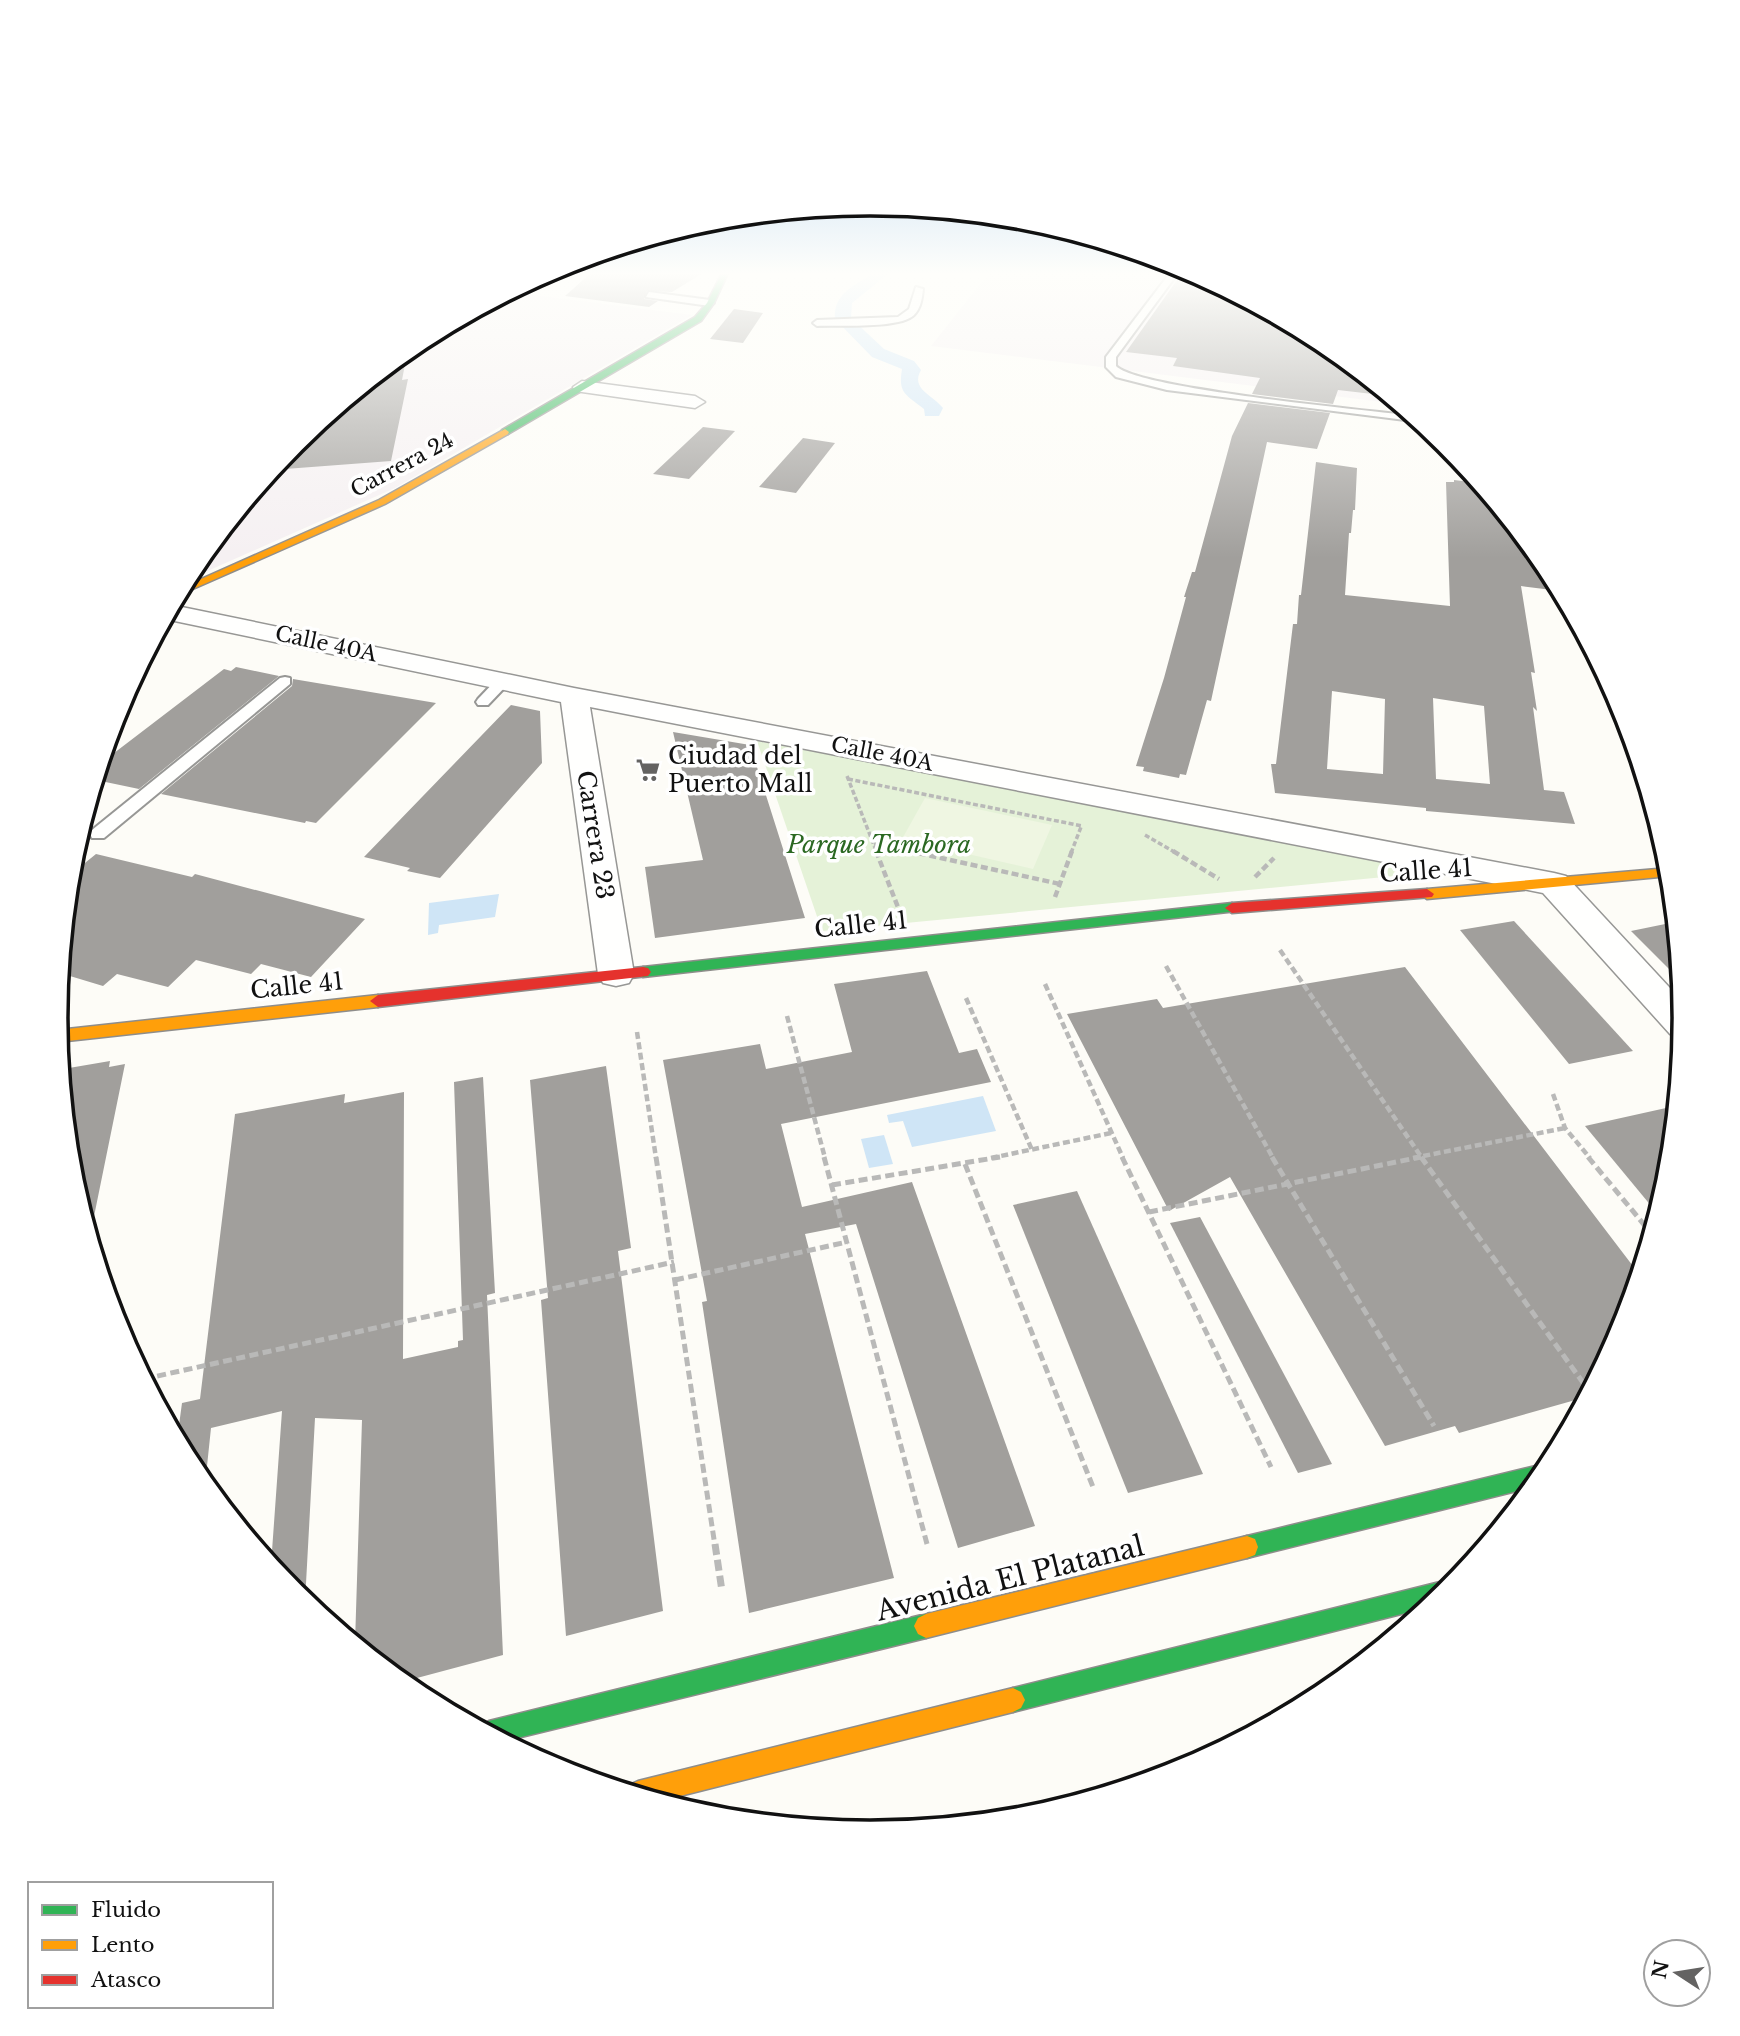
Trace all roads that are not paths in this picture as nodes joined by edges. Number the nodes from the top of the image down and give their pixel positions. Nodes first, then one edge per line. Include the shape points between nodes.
1 (614, 368) edge
2 (1112, 368) edge
3 (582, 387) junction
4 (695, 402) dead end
5 (1402, 418) edge
6 (195, 586) edge
7 (178, 614) edge
8 (285, 681) dead end
9 (574, 696) junction
10 (98, 834) dead end
11 (1658, 873) edge
12 (1555, 884) junction
13 (616, 974) junction
14 (1672, 1013) edge
15 (69, 1035) edge
16 (1526, 1478) edge
17 (1424, 1597) edge
18 (502, 1730) edge
19 (655, 1790) edge

1 - 3 street, Carrera 24
2 - 5 lane via 1119,375 1167,387
3 - 4 street
3 - 6 street, Carrera 24 via 382,502
7 - 9 street, Calle 40A via 493,691
8 - 10 lane
9 - 12 street, Calle 40A
9 - 13 street, Carrera 23
11 - 12 street, Calle 41
12 - 13 street, Calle 41 via 1222,909
12 - 14 street
13 - 15 street, Calle 41
16 - 18 street, Avenida El Platanal
17 - 19 street

